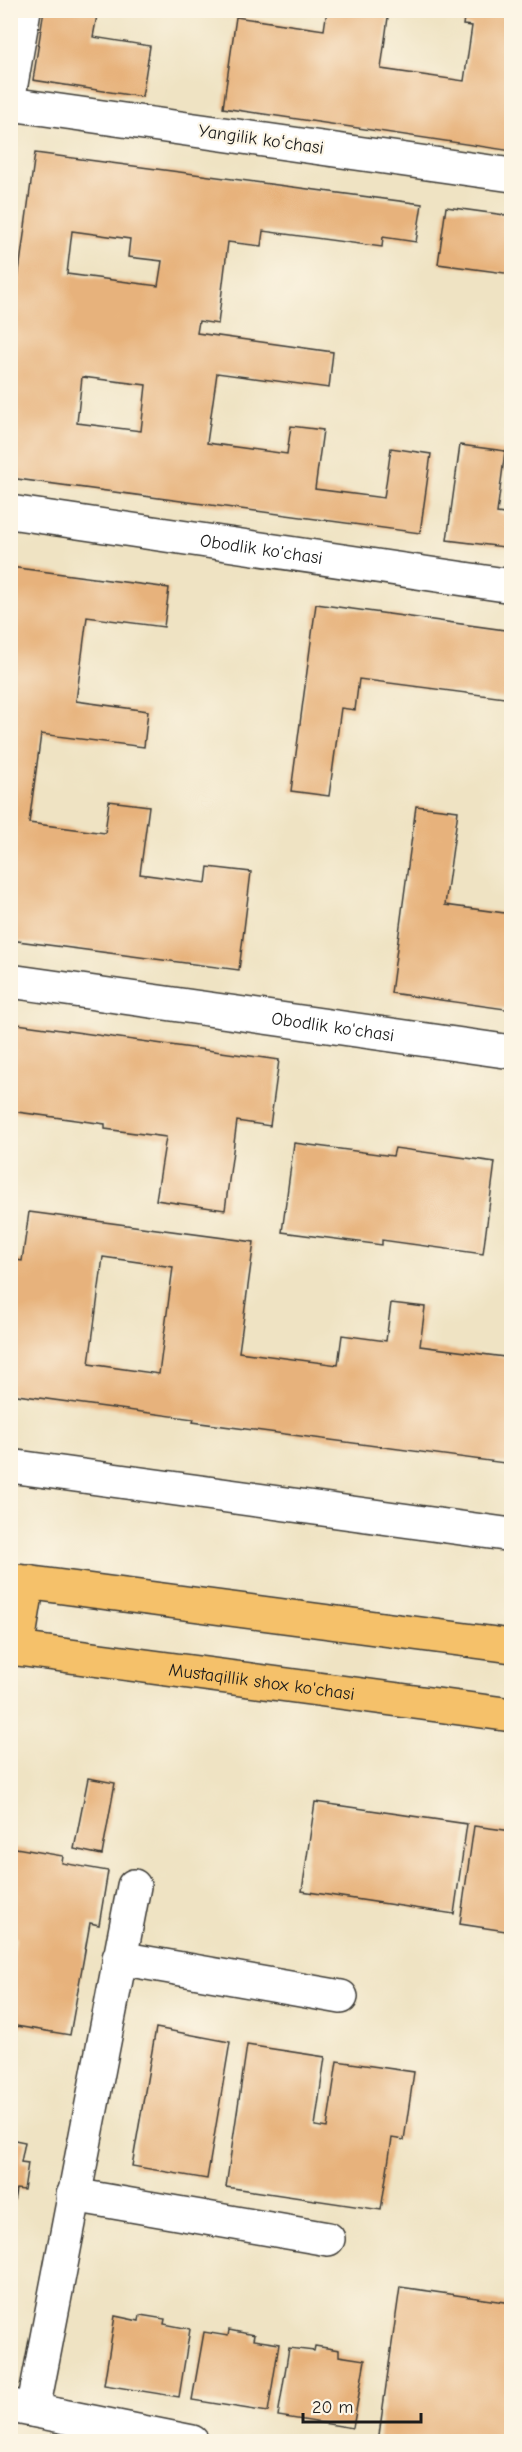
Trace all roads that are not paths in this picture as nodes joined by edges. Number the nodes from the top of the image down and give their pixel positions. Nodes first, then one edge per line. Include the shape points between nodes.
1 (24, 10) edge
2 (10, 90) edge
3 (10, 104) edge
4 (512, 175) edge
5 (10, 512) edge
6 (512, 586) edge
7 (10, 981) edge
8 (512, 1052) edge
9 (10, 1466) edge
10 (512, 1535) edge
11 (19, 1581) edge
12 (512, 1646) edge
13 (14, 1648) edge
14 (512, 1715) edge
15 (134, 1887) dead end
16 (119, 1958) junction
17 (341, 1997) dead end
18 (73, 2196) junction
19 (328, 2239) dead end
20 (22, 2408) edge
21 (192, 2442) edge

1 - 2 street
3 - 4 street, Yangilik koʻchasi
5 - 6 street, Obodlik ko'chasi
7 - 8 street, Obodlik ko'chasi
9 - 10 street
11 - 12 main road
11 - 13 main road
13 - 14 main road, Mustaqillik shox ko'chasi
15 - 16 street
16 - 17 street
16 - 18 street
18 - 19 street
18 - 20 street
20 - 21 street

